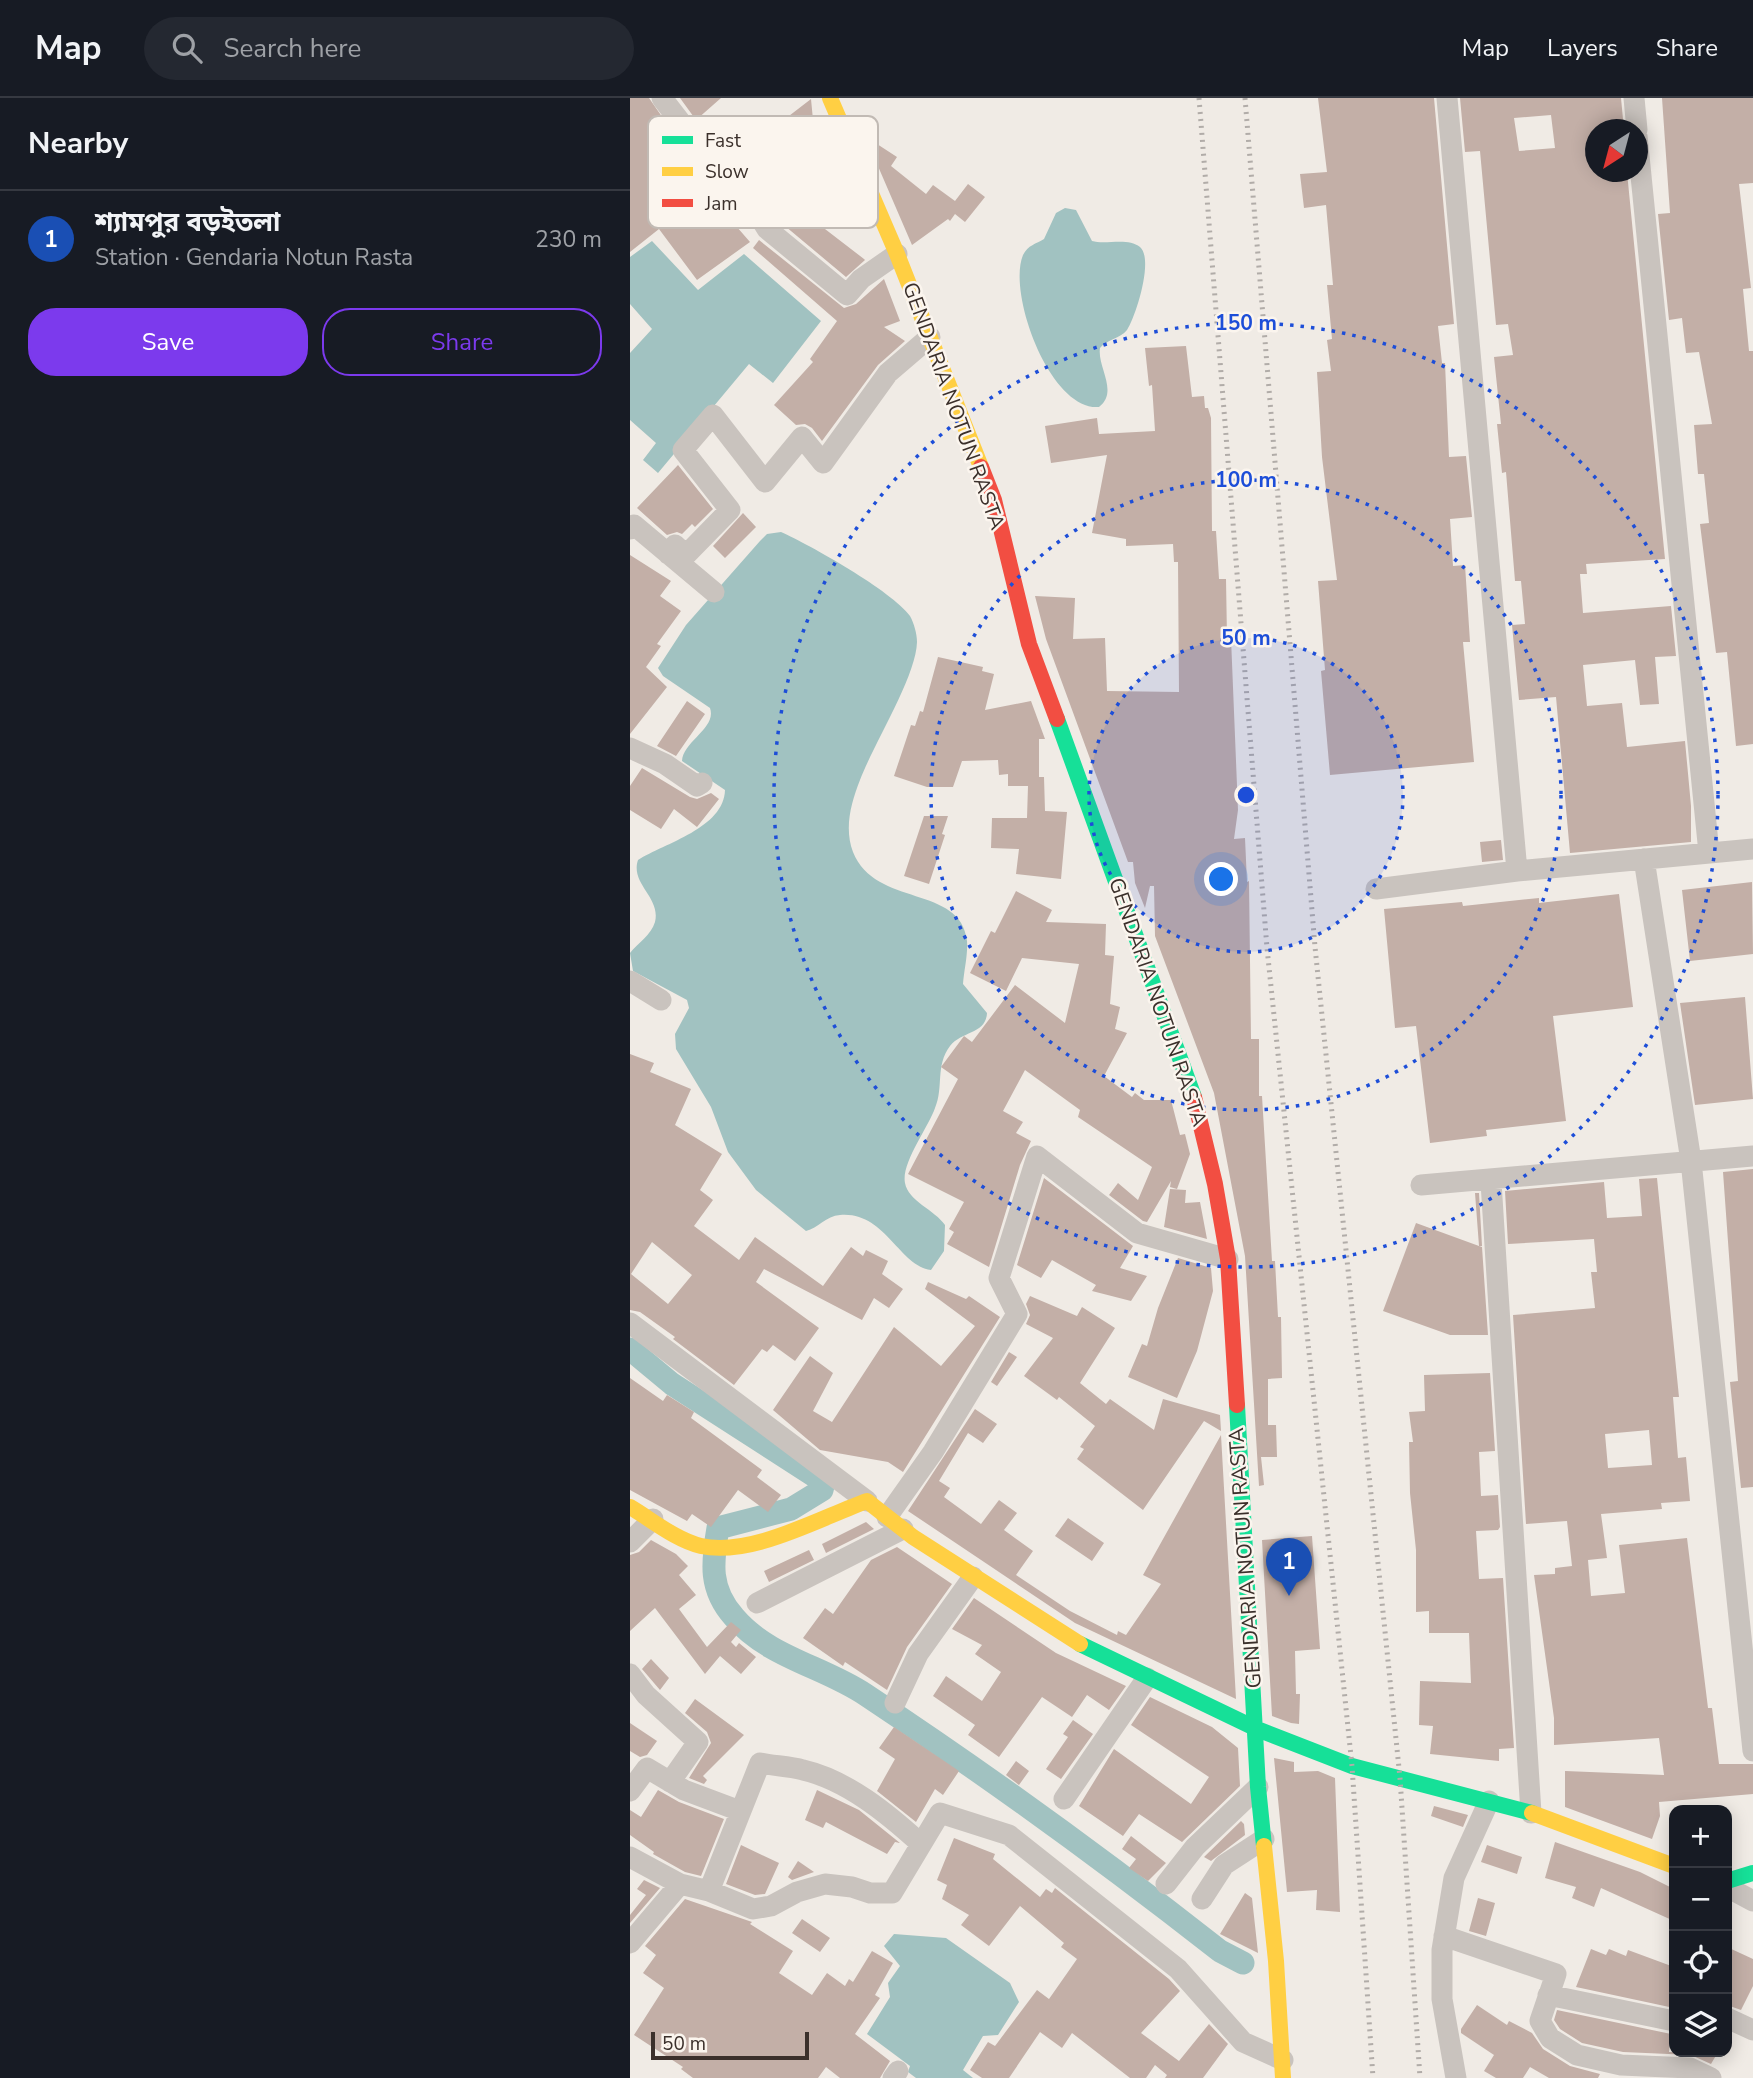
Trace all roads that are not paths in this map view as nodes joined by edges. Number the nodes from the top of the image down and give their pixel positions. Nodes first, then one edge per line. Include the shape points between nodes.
1 (662, 98) edge
2 (830, 98) edge
3 (1447, 98) edge
4 (1634, 98) edge
5 (676, 116) edge
6 (838, 116) edge
7 (1636, 119) edge
8 (1642, 182) edge
9 (878, 210) edge
10 (770, 228) edge
11 (897, 254) junction
12 (930, 337) junction
13 (630, 529) edge
14 (668, 554) junction
15 (715, 592) dead end
16 (630, 748) edge
17 (702, 783) dead end
18 (1753, 849) edge
19 (1709, 853) junction
20 (1644, 859) junction
21 (1517, 871) junction
22 (1376, 889) dead end
23 (630, 981) edge
24 (660, 1000) dead end
25 (1753, 1156) edge
26 (1691, 1161) junction
27 (1491, 1182) junction
28 (1421, 1185) dead end
29 (1228, 1259) junction
30 (630, 1323) edge
31 (867, 1501) junction
32 (630, 1507) edge
33 (653, 1519) junction
34 (895, 1523) junction
35 (630, 1542) edge
36 (973, 1577) junction
37 (757, 1602) dead end
38 (630, 1674) edge
39 (1147, 1678) junction
40 (895, 1703) dead end
41 (1257, 1729) junction
42 (1752, 1739) edge
43 (637, 1767) edge
44 (670, 1782) junction
45 (1258, 1787) junction
46 (630, 1791) edge
47 (1064, 1799) dead end
48 (1489, 1801) junction
49 (740, 1811) junction
50 (1531, 1813) junction
51 (1264, 1839) junction
52 (921, 1844) junction
53 (630, 1857) edge
54 (1669, 1864) edge
55 (1753, 1873) edge
56 (1732, 1879) edge
57 (680, 1884) junction
58 (1166, 1884) dead end
59 (1732, 1890) edge
60 (709, 1891) junction
61 (1202, 1899) dead end
62 (1753, 1901) edge
63 (1444, 1936) junction
64 (630, 1943) edge
65 (1548, 1995) junction
66 (1669, 2020) edge
67 (1732, 2020) edge
68 (1753, 2030) edge
69 (1283, 2069) edge
70 (1608, 2070) edge
71 (1456, 2078) edge
72 (1711, 2078) edge

1 - 5 street
2 - 6 main road, GENDARIA NOTUN RASTA
3 - 21 street
4 - 7 street
8 - 19 street
9 - 11 main road, GENDARIA NOTUN RASTA
10 - 11 street via 847,295
11 - 12 main road, GENDARIA NOTUN RASTA
12 - 14 street via 888,373 823,463 802,437 765,482 713,415 683,450 730,510 686,555 675,545
12 - 29 main road, GENDARIA NOTUN RASTA via 994,500 1029,644 1191,1085
13 - 14 street via 634,525
14 - 15 street
16 - 17 street via 697,786
18 - 19 street
19 - 20 street
20 - 21 street
20 - 26 street
21 - 22 street
23 - 24 street
25 - 26 street
26 - 27 street
26 - 42 street
27 - 28 street
27 - 50 street
29 - 34 street via 1137,1233 1038,1156 999,1278 1017,1314
29 - 41 main road, GENDARIA NOTUN RASTA
30 - 31 street
31 - 33 main road via 792,1531 726,1549 700,1546
31 - 34 main road
32 - 33 main road
33 - 35 street
34 - 36 main road
34 - 37 street
36 - 39 main road via 1066,1637
36 - 40 street via 918,1654
38 - 44 street via 646,1695 698,1742
39 - 41 main road
39 - 47 street
41 - 45 main road, GENDARIA NOTUN RASTA
41 - 48 main road via 1352,1766
43 - 44 street
43 - 46 street
44 - 49 street
45 - 51 main road, GENDARIA NOTUN RASTA
45 - 58 street via 1195,1847
48 - 50 main road
48 - 63 street via 1454,1878
49 - 52 street via 760,1763 803,1770 864,1799
49 - 60 street
50 - 54 main road
51 - 61 street via 1224,1865
51 - 69 main road, GENDARIA NOTUN RASTA
52 - 60 street via 892,1893 825,1884 753,1909
52 - 69 street via 940,1813 1009,1835 1178,1969 1243,2042
53 - 57 street
55 - 56 main road
57 - 60 street
57 - 64 street
59 - 62 street
63 - 65 street via 1556,1974
63 - 71 street via 1442,1998
65 - 66 street
65 - 70 street via 1540,2021 1550,2038
67 - 68 street
70 - 72 street via 1690,2068

